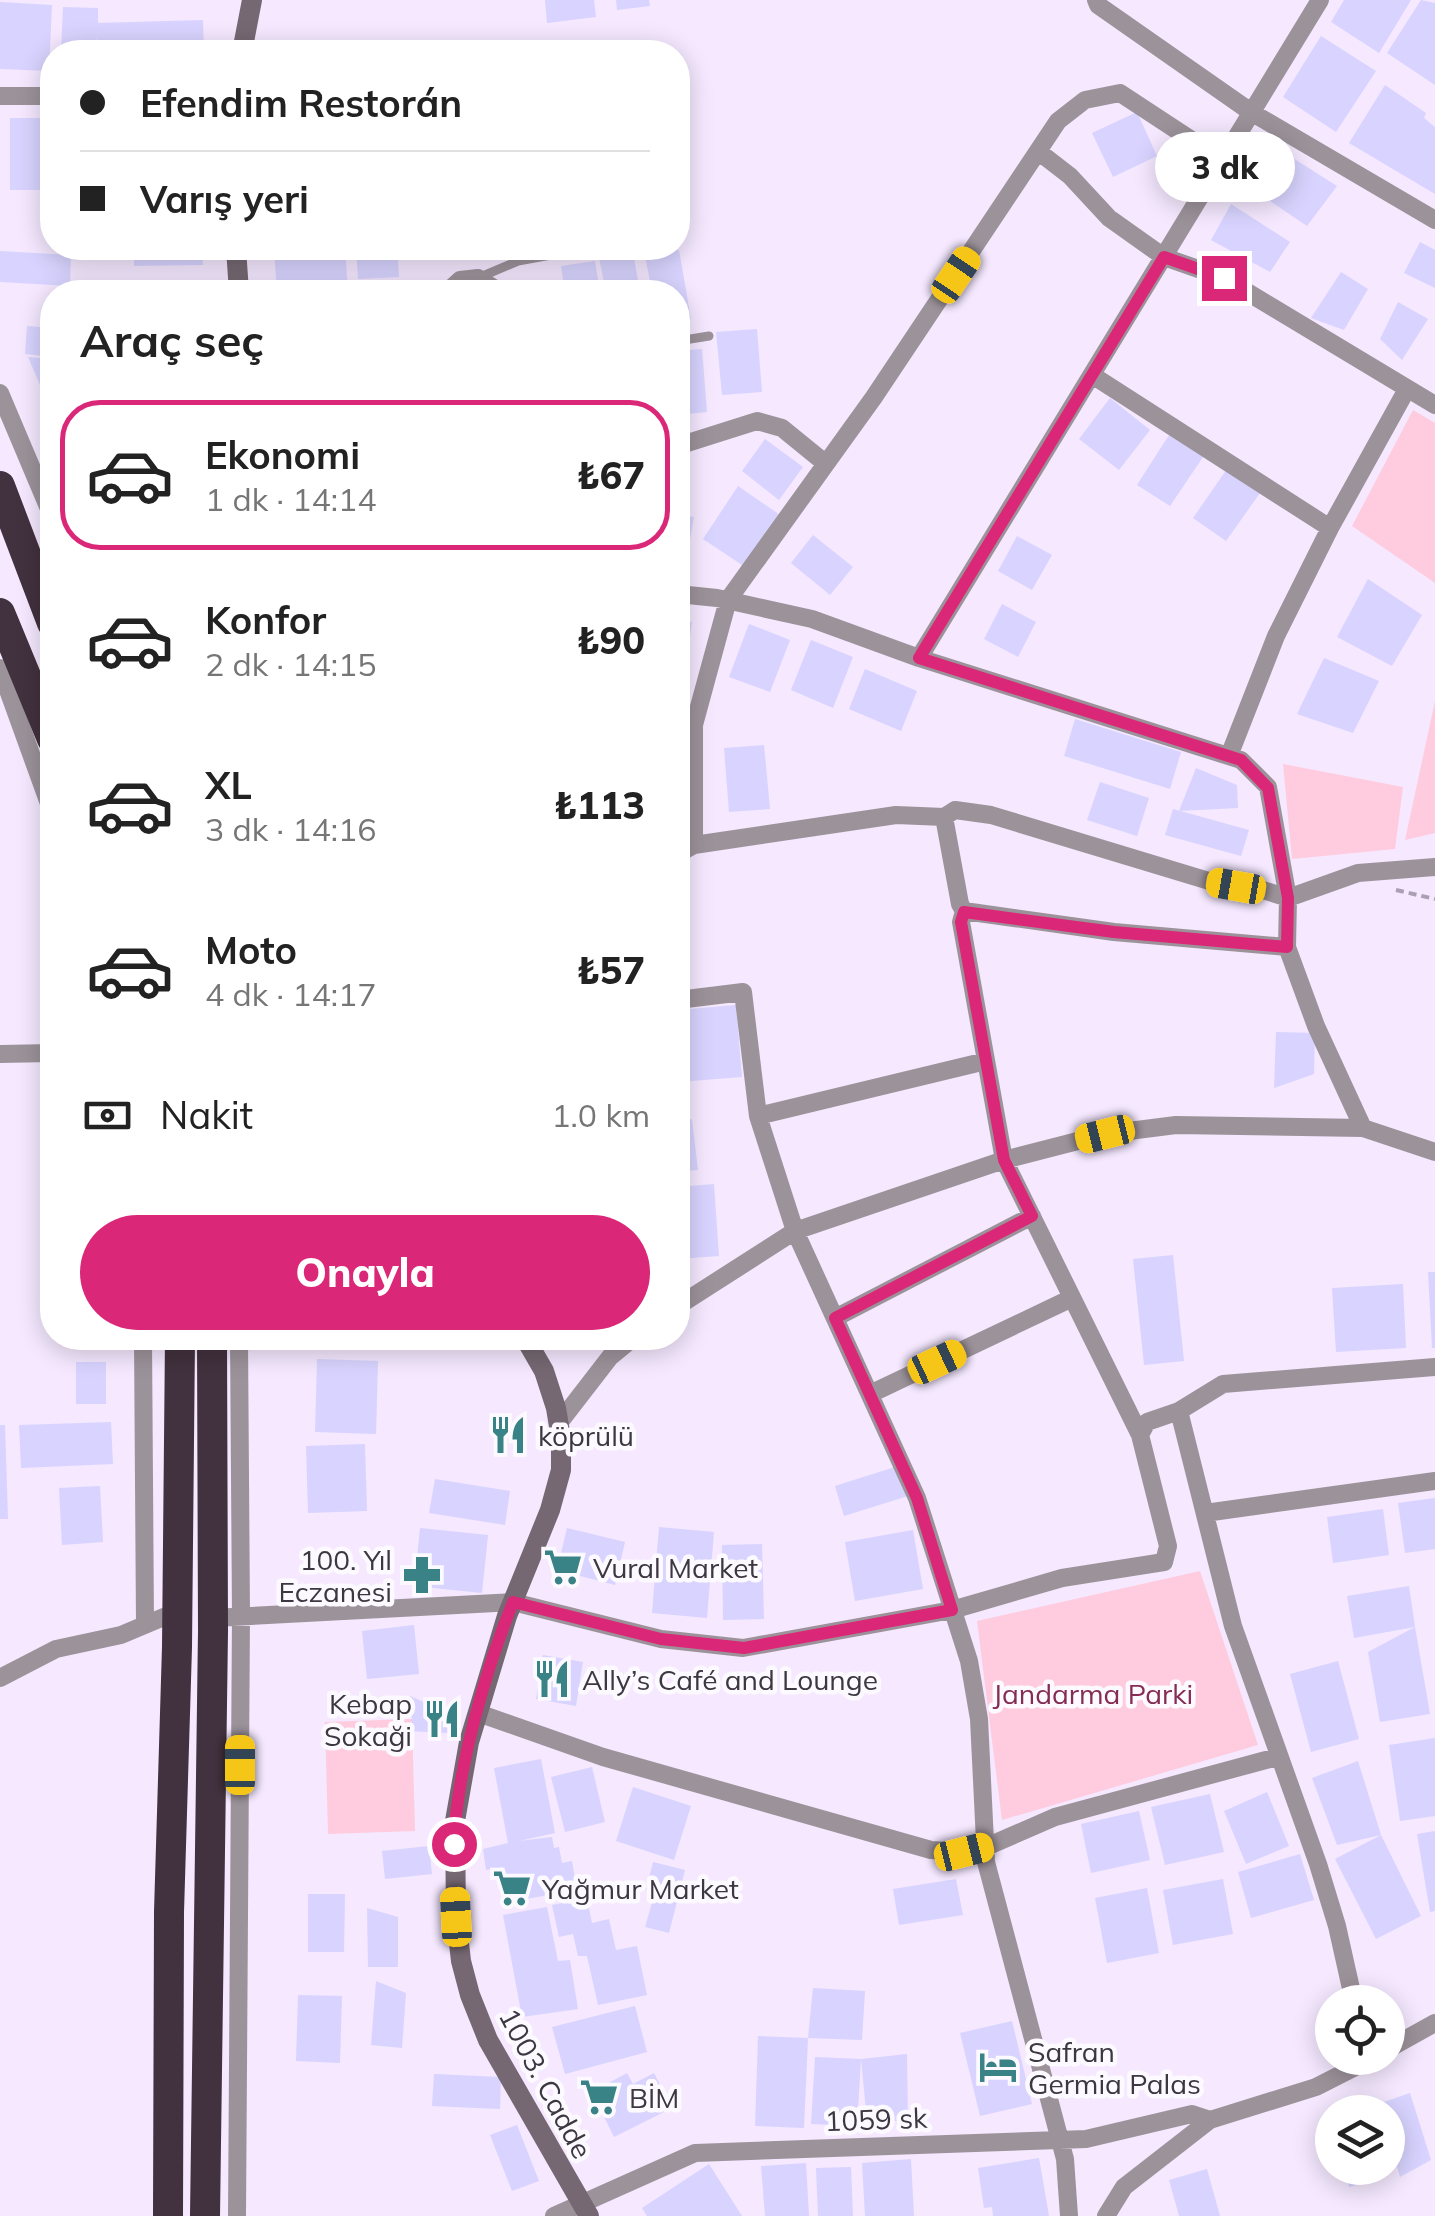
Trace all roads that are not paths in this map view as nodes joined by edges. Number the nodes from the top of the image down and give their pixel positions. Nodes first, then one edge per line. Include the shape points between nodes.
1 (252, 0) edge
2 (1096, 0) edge
3 (1320, 0) edge
4 (244, 40) edge
5 (0, 96) edge
6 (40, 96) edge
7 (1251, 112) junction
8 (1038, 152) junction
9 (1222, 160) junction
10 (1435, 220) edge
11 (1164, 257) junction
12 (528, 260) edge
13 (478, 278) junction
14 (460, 280) edge
15 (481, 280) edge
16 (709, 336) dead end
17 (690, 340) edge
18 (1092, 374) junction
19 (1407, 389) junction
20 (0, 393) edge
21 (1435, 405) edge
22 (690, 442) edge
23 (825, 463) junction
24 (0, 486) edge
25 (40, 488) edge
26 (1330, 528) junction
27 (40, 591) edge
28 (690, 595) edge
29 (728, 600) junction
30 (0, 613) edge
31 (919, 658) junction
32 (6, 661) edge
33 (40, 719) edge
34 (1229, 756) junction
35 (40, 773) edge
36 (690, 787) edge
37 (944, 817) junction
38 (690, 848) edge
39 (1435, 867) edge
40 (1288, 898) junction
41 (964, 912) junction
42 (1287, 947) junction
43 (690, 999) edge
44 (40, 1053) edge
45 (0, 1054) edge
46 (986, 1061) junction
47 (758, 1116) junction
48 (1363, 1128) junction
49 (1435, 1152) edge
50 (1004, 1160) junction
51 (1032, 1216) junction
52 (795, 1231) junction
53 (690, 1298) edge
54 (1072, 1298) junction
55 (835, 1318) junction
56 (143, 1350) edge
57 (180, 1350) edge
58 (213, 1350) edge
59 (238, 1350) edge
60 (532, 1350) edge
61 (618, 1350) edge
62 (1435, 1367) edge
63 (870, 1394) junction
64 (1179, 1411) junction
65 (559, 1423) junction
66 (1140, 1436) junction
67 (1435, 1481) edge
68 (1205, 1513) junction
69 (513, 1602) junction
70 (952, 1610) junction
71 (178, 1611) junction
72 (227, 1616) junction
73 (145, 1624) junction
74 (0, 1678) edge
75 (478, 1713) junction
76 (1278, 1758) junction
77 (986, 1847) junction
78 (1350, 1985) edge
79 (1435, 2023) edge
80 (1405, 2040) edge
81 (1340, 2075) edge
82 (1210, 2120) junction
83 (1059, 2140) junction
84 (585, 2210) edge
85 (168, 2216) edge
86 (205, 2216) edge
87 (237, 2216) edge
88 (554, 2216) edge
89 (1069, 2216) edge
90 (1106, 2216) edge

1 - 4 main road
2 - 7 street
3 - 7 street
5 - 6 street
7 - 9 street
7 - 10 street
8 - 9 street via 1058,121 1085,100 1120,93
8 - 11 street via 1109,218
8 - 23 street
9 - 11 street
11 - 18 street
11 - 19 street via 1224,278
12 - 13 lane
13 - 14 street
13 - 15 street
16 - 17 lane
18 - 26 street
18 - 31 street
19 - 21 street
19 - 26 street
20 - 25 street
22 - 23 street via 758,421 782,428
23 - 29 street
24 - 27 highway
26 - 34 street via 1276,636
28 - 29 street
29 - 31 street via 812,619
29 - 36 street via 694,725
30 - 32 highway
31 - 34 street
32 - 33 highway
32 - 35 street
34 - 40 street via 1268,788
37 - 38 street via 896,815
37 - 40 street via 955,810 991,815
37 - 41 street
39 - 40 street via 1358,874
40 - 42 street
41 - 42 street
41 - 46 street
42 - 48 street
43 - 47 street via 743,992
44 - 45 street
46 - 47 street
46 - 50 street
47 - 52 street
48 - 49 street
48 - 50 street via 1176,1124
50 - 51 street
50 - 52 street
51 - 54 street
51 - 55 street
52 - 53 street
52 - 55 street
54 - 63 street
54 - 66 street
55 - 63 street
56 - 73 street
57 - 71 highway
58 - 72 highway
59 - 72 street
60 - 65 main road, 1003. Cadde
61 - 65 street
62 - 64 street via 1223,1384
63 - 70 street via 917,1498
64 - 66 street via 1147,1422
64 - 68 street
65 - 69 main road, 1003. Cadde via 561,1470
66 - 70 street via 1168,1546 1164,1562 1062,1578
67 - 68 street
68 - 76 street via 1233,1626
69 - 70 street via 661,1639 744,1648
69 - 72 street
69 - 75 main road, 1003. Cadde
70 - 77 street via 979,1719
71 - 73 street
71 - 85 highway
72 - 86 highway
72 - 87 street
73 - 74 street via 56,1649
75 - 77 street via 604,1757 931,1850
75 - 84 main road, 1003. Cadde via 454,1820 461,1962 488,2040
76 - 77 street via 1055,1816
76 - 78 street via 1318,1864
77 - 83 street
79 - 80 street
81 - 82 street
82 - 83 street, 1059 sk via 1192,2114
82 - 90 street via 1124,2188
83 - 84 street, 1059 sk via 694,2153
83 - 89 street
84 - 88 street, 1059 sk

